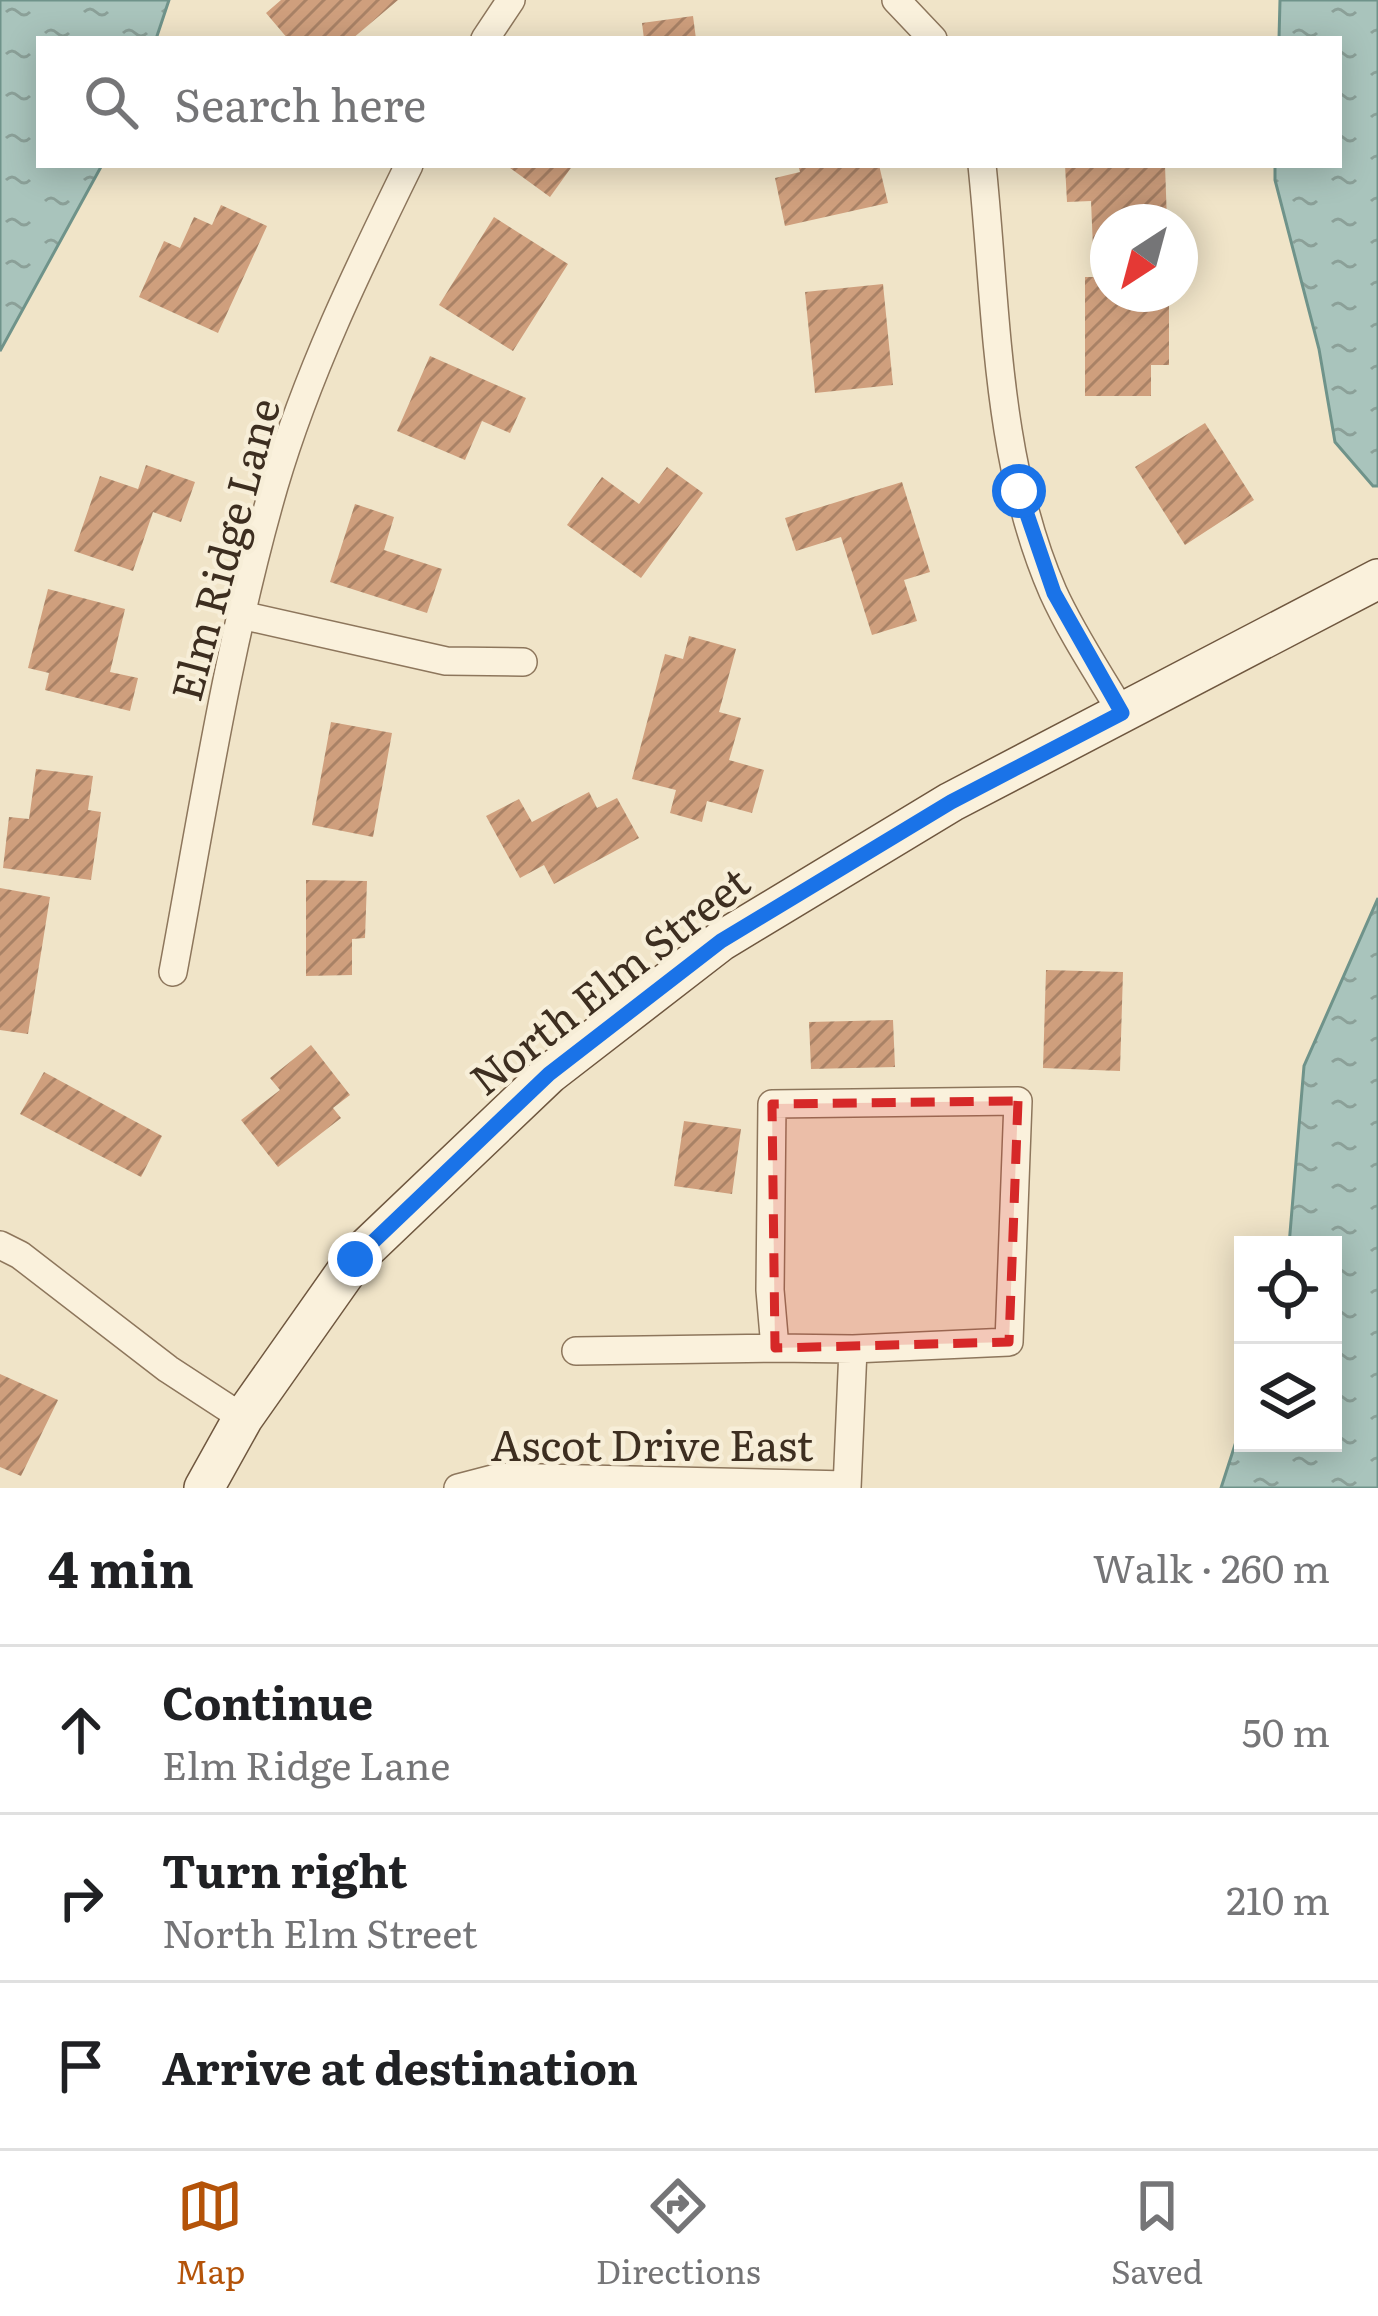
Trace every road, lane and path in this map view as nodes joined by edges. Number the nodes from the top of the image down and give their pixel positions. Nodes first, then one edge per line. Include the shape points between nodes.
1 (511, 0) edge
2 (896, 0) edge
3 (487, 36) edge
4 (930, 36) edge
5 (409, 168) edge
6 (982, 168) edge
7 (1378, 579) edge
8 (242, 615) junction
9 (523, 662) dead end
10 (1122, 713) junction
11 (172, 972) dead end
12 (0, 1245) edge
13 (775, 1348) junction
14 (853, 1349) junction
15 (576, 1352) dead end
16 (243, 1418) junction
17 (847, 1486) edge
18 (204, 1488) edge
19 (458, 1488) edge

1 - 3 street
2 - 4 street
5 - 8 street, Elm Ridge Lane via 336,314 275,483
6 - 10 street via 1019,491 1054,593
7 - 10 main road, North Elm Street
8 - 9 street via 446,661
8 - 11 street, Elm Ridge Lane
10 - 16 main road, North Elm Street via 951,802 721,941 549,1074 355,1259
12 - 16 street
13 - 14 street
13 - 14 street via 772,1104 1018,1101 1009,1342
13 - 15 street
14 - 17 street
16 - 18 main road, North Elm Street
17 - 19 street, Ascot Drive East via 500,1477

